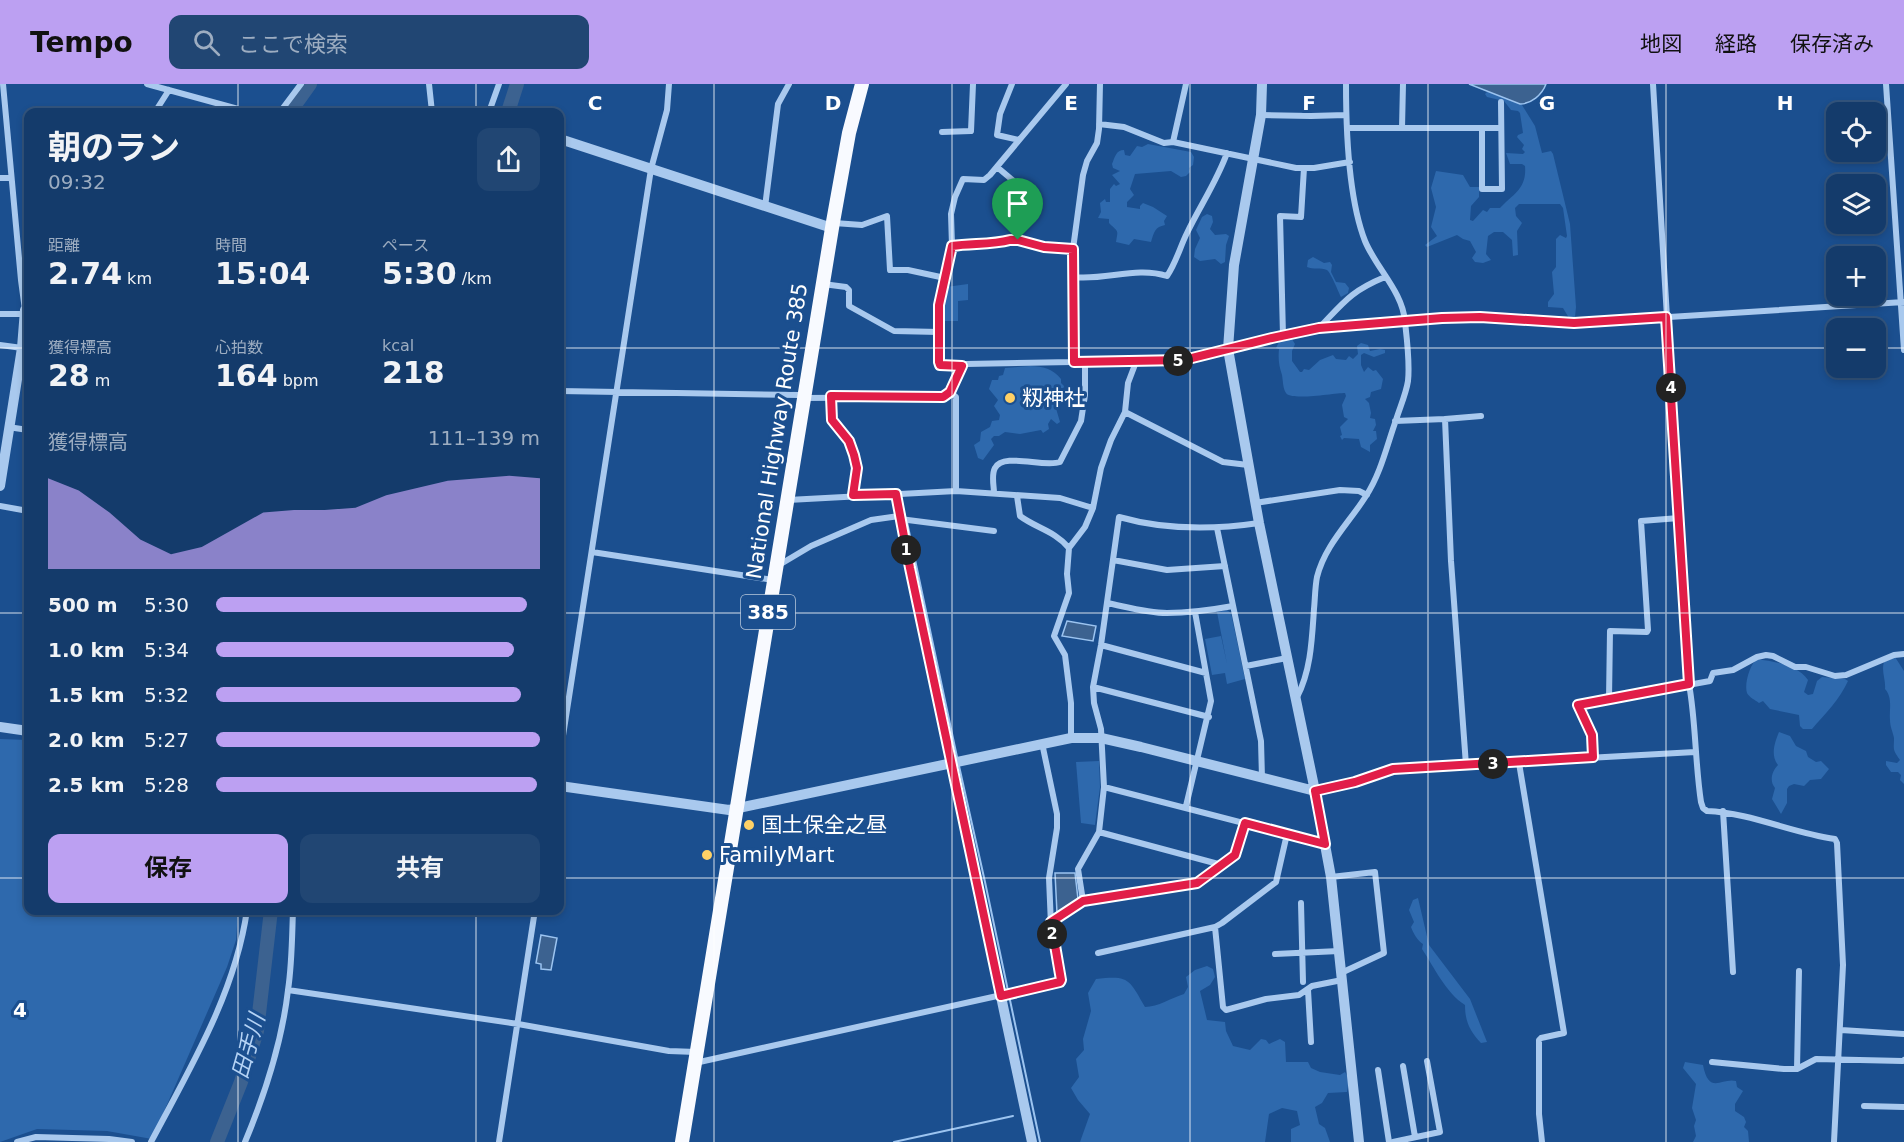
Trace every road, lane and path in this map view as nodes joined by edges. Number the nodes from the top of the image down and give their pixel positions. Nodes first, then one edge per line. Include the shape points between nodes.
1 (3, 84) edge
2 (147, 84) edge
3 (301, 84) edge
4 (429, 84) edge
5 (499, 84) edge
6 (669, 84) edge
7 (789, 84) edge
8 (973, 84) edge
9 (1012, 84) edge
10 (1066, 84) edge
11 (1100, 84) edge
12 (1186, 84) edge
13 (1262, 84) edge
14 (1346, 84) edge
15 (1403, 84) edge
16 (1653, 84) edge
17 (1886, 84) edge
18 (860, 86) edge
19 (169, 90) junction
20 (1501, 102) dead end
21 (158, 108) edge
22 (234, 108) edge
23 (283, 108) edge
24 (432, 108) edge
25 (490, 108) edge
26 (1261, 115) junction
27 (1346, 115) junction
28 (1099, 124) junction
29 (1348, 128) junction
30 (1402, 128) junction
31 (1482, 128) junction
32 (1501, 128) junction
33 (942, 132) dead end
34 (564, 140) edge
35 (1019, 140) junction
36 (1173, 142) junction
37 (1227, 153) junction
38 (1254, 159) junction
39 (1350, 162) junction
40 (997, 167) junction
41 (1304, 168) junction
42 (651, 169) junction
43 (0, 178) edge
44 (10, 178) junction
45 (765, 207) junction
46 (832, 225) junction
47 (1018, 240) junction
48 (952, 246) junction
49 (1073, 249) junction
50 (1073, 277) junction
51 (1385, 277) junction
52 (945, 278) junction
53 (823, 284) junction
54 (24, 294) edge
55 (1902, 302) edge
56 (24, 311) edge
57 (0, 314) edge
58 (1666, 317) junction
59 (1406, 321) junction
60 (1319, 328) junction
61 (24, 330) edge
62 (939, 332) junction
63 (1283, 335) junction
64 (0, 345) edge
65 (22, 348) junction
66 (1228, 349) junction
67 (1904, 350) edge
68 (1074, 362) junction
69 (1085, 362) junction
70 (1136, 362) junction
71 (962, 366) junction
72 (564, 391) edge
73 (616, 392) junction
74 (950, 392) junction
75 (831, 396) junction
76 (804, 398) junction
77 (1125, 412) junction
78 (1481, 416) dead end
79 (1445, 419) junction
80 (1395, 421) junction
81 (8, 427) junction
82 (24, 429) edge
83 (1248, 465) junction
84 (0, 486) edge
85 (956, 491) junction
86 (994, 493) junction
87 (896, 494) junction
88 (853, 495) junction
89 (1367, 495) junction
90 (1017, 496) junction
91 (787, 500) junction
92 (1255, 503) junction
93 (0, 507) edge
94 (1093, 508) junction
95 (24, 510) edge
96 (900, 517) junction
97 (1679, 518) junction
98 (1259, 523) junction
99 (1217, 528) junction
100 (994, 531) dead end
101 (1069, 548) junction
102 (592, 552) junction
103 (1113, 560) junction
104 (1225, 566) junction
105 (775, 574) junction
106 (1107, 603) junction
107 (1233, 606) junction
108 (1196, 612) junction
109 (1101, 645) junction
110 (1904, 654) edge
111 (1287, 658) junction
112 (1246, 666) junction
113 (1206, 673) junction
114 (1689, 684) junction
115 (1093, 687) junction
116 (1296, 699) junction
117 (1609, 699) junction
118 (1209, 717) junction
119 (0, 727) edge
120 (24, 730) edge
121 (564, 730) edge
122 (1071, 738) junction
123 (1101, 738) junction
124 (1042, 742) junction
125 (1695, 752) junction
126 (1593, 757) junction
127 (1198, 761) junction
128 (951, 762) junction
129 (1519, 763) junction
130 (1466, 765) junction
131 (1262, 778) junction
132 (1104, 786) junction
133 (564, 787) edge
134 (1315, 791) junction
135 (1186, 806) junction
136 (737, 808) junction
137 (1723, 812) junction
138 (1245, 823) junction
139 (1099, 832) junction
140 (1287, 834) junction
141 (1325, 844) junction
142 (1222, 864) junction
143 (1331, 877) junction
144 (1083, 901) junction
145 (1300, 903) dead end
146 (246, 915) edge
147 (293, 915) edge
148 (534, 915) edge
149 (1051, 922) junction
150 (1215, 927) junction
151 (1339, 951) junction
152 (1098, 953) dead end
153 (1275, 954) dead end
154 (1303, 954) junction
155 (1733, 972) dead end
156 (1800, 972) dead end
157 (1342, 977) junction
158 (1303, 982) dead end
159 (288, 990) junction
160 (1308, 990) junction
161 (1001, 996) junction
162 (518, 1024) junction
163 (1841, 1030) junction
164 (1904, 1034) edge
165 (1311, 1042) dead end
166 (696, 1058) junction
167 (1839, 1059) junction
168 (1904, 1060) edge
169 (1427, 1061) dead end
170 (1712, 1062) dead end
171 (1403, 1066) dead end
172 (1797, 1069) junction
173 (1378, 1070) dead end
174 (1864, 1106) dead end
175 (1904, 1107) edge
176 (1415, 1137) junction
177 (53, 1140) edge
178 (17, 1142) edge
179 (132, 1142) edge
180 (150, 1142) edge
181 (245, 1142) edge
182 (499, 1142) edge
183 (682, 1142) edge
184 (1032, 1142) edge
185 (1359, 1142) edge
186 (1391, 1142) edge
187 (1542, 1142) edge
188 (1834, 1142) edge

1 - 44 street
2 - 19 street
3 - 23 street
4 - 24 street
5 - 25 street
6 - 42 street via 667,110
7 - 45 street via 778,104
8 - 33 street via 971,131
9 - 35 street via 1000,114 997,135
10 - 35 street
11 - 28 street
12 - 36 street
13 - 26 street
14 - 27 street
15 - 30 street
16 - 58 street
17 - 55 street
18 - 46 highway, National Highway Route 385 / 385
19 - 21 street
19 - 22 street
20 - 32 street
26 - 27 street
26 - 38 street
27 - 29 street
28 - 36 street
28 - 49 street via 1097,143 1083,175
29 - 30 street
29 - 39 street
30 - 31 street
31 - 32 street
31 - 32 street via 1482,189 1502,189
34 - 42 street
35 - 40 street
36 - 37 street
37 - 38 street
37 - 50 street via 1167,276 1139,272 1088,279
38 - 41 street
38 - 66 street via 1234,266
39 - 41 street
39 - 51 street via 1358,220
40 - 47 street via 1020,189 1016,201
40 - 48 street via 984,180 963,179 951,214
41 - 63 street via 1302,217 1280,216
42 - 45 street
42 - 73 street
43 - 44 street
44 - 54 street
45 - 46 street
46 - 52 street via 862,225 887,216 890,270
46 - 53 highway, National Highway Route 385 / 385
47 - 48 street
47 - 49 street
48 - 52 street
49 - 50 street
50 - 68 street
51 - 59 street
51 - 60 street via 1351,295
52 - 62 street
53 - 62 street via 846,287 849,306 894,331
53 - 76 highway, National Highway Route 385 / 385
55 - 58 street
55 - 67 street
56 - 57 street
58 - 59 street via 1574,323 1480,317
58 - 97 street
59 - 60 street
59 - 80 street via 1407,383
60 - 63 street
61 - 65 street
62 - 71 street via 940,365
63 - 66 street
64 - 65 street
65 - 81 street
66 - 70 street via 1184,360
66 - 83 street
68 - 69 street
68 - 71 street
69 - 70 street
69 - 86 street via 1081,422 1060,462 1000,463 993,475
70 - 77 street via 1128,383
71 - 74 street
72 - 73 street
73 - 76 street
73 - 102 street
74 - 75 street via 943,397
74 - 85 street via 956,397
75 - 76 street
75 - 88 street via 832,420 849,441 857,468
76 - 91 highway, National Highway Route 385 / 385
77 - 83 street via 1223,462
77 - 94 street via 1101,468
78 - 79 street
79 - 80 street
79 - 130 street
80 - 89 street
81 - 82 street
81 - 84 street
83 - 92 street
85 - 86 street
85 - 87 street
86 - 90 street
87 - 88 street
87 - 96 street
88 - 91 street
89 - 92 street via 1359,490 1340,490
89 - 116 street via 1323,559 1303,686
90 - 94 street via 1060,498
90 - 101 street via 1020,516 1050,531
91 - 105 highway, National Highway Route 385 / 385
92 - 98 street
93 - 95 street
94 - 101 street
96 - 100 street
96 - 105 street via 871,519 811,546
96 - 128 street
97 - 114 street
97 - 117 street via 1641,521 1648,630 1610,631
98 - 99 street
98 - 111 street
99 - 103 street via 1154,525 1119,517
99 - 104 street
101 - 122 street via 1069,593 1054,636 1065,655
102 - 105 street
102 - 121 street
103 - 104 street via 1167,570
103 - 106 street
104 - 107 street
105 - 136 highway, National Highway Route 385 / 385
106 - 108 street via 1154,612
106 - 109 street
107 - 108 street
107 - 112 street
108 - 113 street
109 - 113 street
109 - 115 street
110 - 114 street via 1835,676 1795,667 1766,655 1733,670 1713,673 1710,681
111 - 112 street
111 - 116 street
112 - 131 street via 1261,741
113 - 118 street via 1211,692
114 - 117 street
114 - 125 street
115 - 118 street
115 - 123 street
116 - 134 street
117 - 126 street via 1578,705 1592,735
118 - 127 street
119 - 120 street
122 - 123 street
122 - 124 street
123 - 127 street
123 - 132 street
124 - 128 street
124 - 149 street via 1057,814 1048,878
125 - 126 street
125 - 137 street via 1703,808
126 - 129 street
127 - 131 street
127 - 135 street
128 - 136 street
128 - 161 street
129 - 130 street
129 - 187 street via 1564,1034 1539,1040
130 - 134 street via 1393,769
131 - 134 street
132 - 135 street
132 - 139 street
133 - 136 street via 712,809
134 - 141 street
135 - 138 street
136 - 166 highway, National Highway Route 385 / 385
137 - 155 street
137 - 163 street via 1835,839 1844,965
138 - 140 street
138 - 142 street via 1235,855
139 - 142 street
139 - 144 street via 1078,869
140 - 141 street
140 - 150 street via 1276,882
141 - 143 street
142 - 144 street via 1197,883
143 - 151 street
143 - 157 street via 1375,872 1384,953
144 - 149 street
145 - 154 street
146 - 180 street via 235,969 206,1037
147 - 159 street
148 - 162 street
149 - 161 street via 1060,982
150 - 152 street
150 - 160 street via 1226,1010
151 - 154 street
151 - 157 street
153 - 154 street
154 - 158 street
156 - 172 street
157 - 160 street
157 - 185 street
159 - 162 street
159 - 181 street via 259,1110
160 - 165 street
161 - 166 street
161 - 184 street
162 - 166 street
162 - 182 street
163 - 164 street
163 - 167 street
166 - 183 highway, National Highway Route 385 / 385
167 - 168 street
167 - 172 street via 1816,1059
167 - 188 street
169 - 176 street via 1440,1132
170 - 172 street
171 - 176 street
173 - 186 street
174 - 175 street
176 - 186 street
177 - 178 street via 36,1137
177 - 179 street

